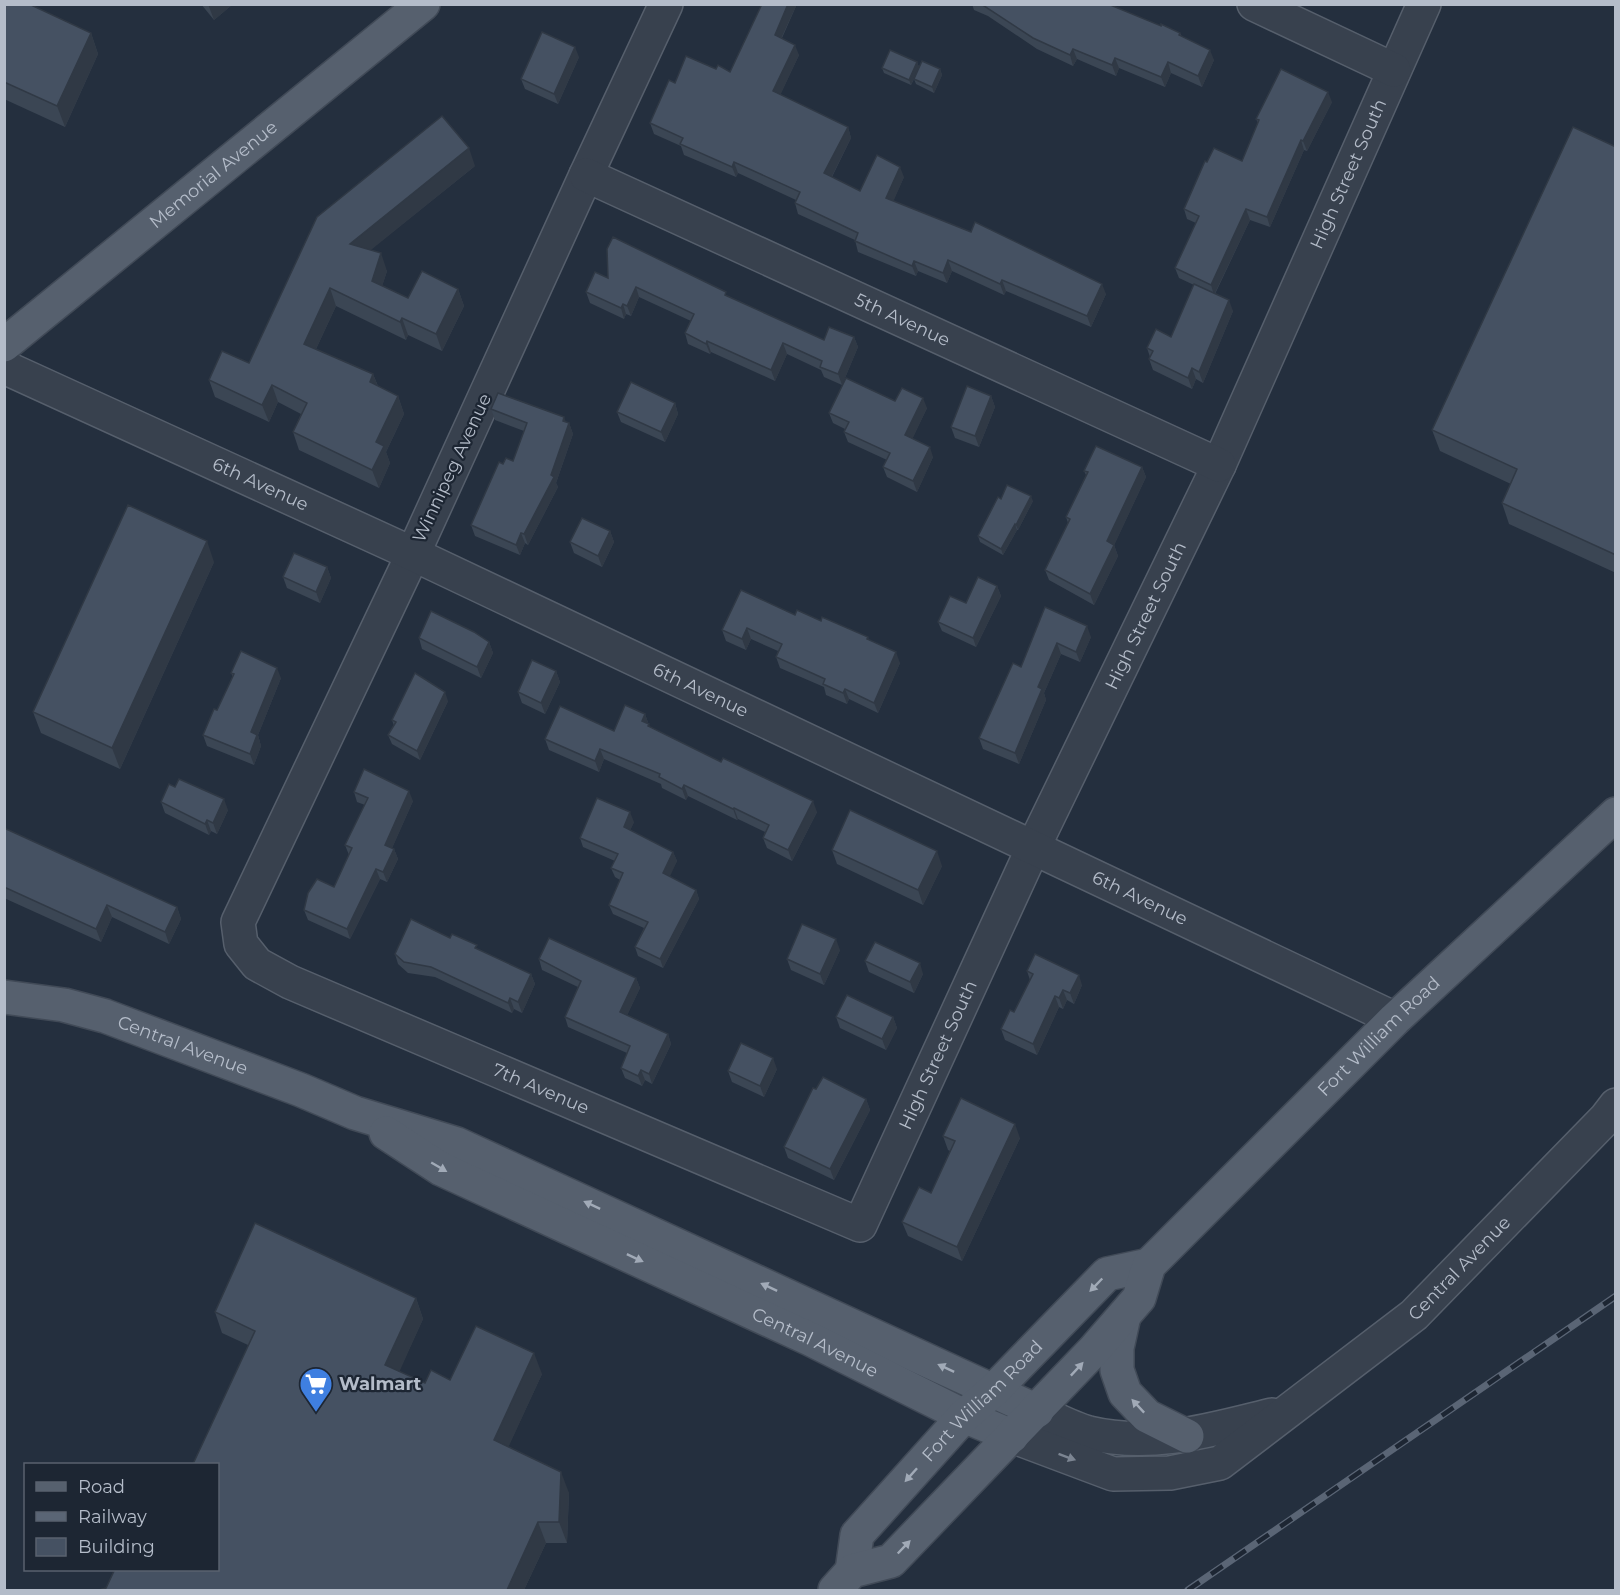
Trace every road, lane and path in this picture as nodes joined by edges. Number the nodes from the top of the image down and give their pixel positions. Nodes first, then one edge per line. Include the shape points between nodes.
1 (423, 4) edge
2 (666, 4) edge
3 (1254, 4) edge
4 (1424, 4) edge
5 (1394, 70) junction
6 (585, 175) junction
7 (4, 345) edge
8 (4, 367) edge
9 (1219, 465) junction
10 (413, 554) junction
11 (1616, 814) edge
12 (1034, 848) junction
13 (239, 931) joint
14 (4, 997) edge
15 (1395, 1019) junction
16 (1616, 1105) edge
17 (355, 1113) junction
18 (861, 1225) joint
19 (1149, 1265) junction
20 (1124, 1316) junction
21 (994, 1390) junction
22 (1037, 1411) junction
23 (1286, 1412) junction
24 (964, 1416) junction
25 (1012, 1436) junction
26 (1187, 1436) junction
27 (843, 1581) edge

1 - 7 main road, Memorial Avenue
2 - 6 street, Winnipeg Avenue
3 - 5 street
4 - 5 street, High Street South
5 - 9 street, High Street South
6 - 9 street, 5th Avenue
6 - 10 street, Winnipeg Avenue
8 - 10 street, 6th Avenue
9 - 12 street, High Street South
10 - 12 street, 6th Avenue
10 - 13 street, Winnipeg Avenue via 238,922
11 - 15 main road, Fort William Road
12 - 15 street, 6th Avenue
12 - 18 street, High Street South
13 - 18 street, 7th Avenue via 241,944 257,964 290,982
14 - 17 main road, Central Avenue via 64,1005 105,1016
15 - 19 main road, Fort William Road
16 - 23 street, Central Avenue via 1414,1315
21 -> 17 main road, Central Avenue via 457,1144
17 -> 24 main road, Central Avenue via 441,1169 810,1339
19 - 20 main road, Fort William Road via 1139,1298
19 -> 21 main road, Fort William Road via 1107,1274
22 -> 20 main road, Fort William Road
26 -> 20 main road via 1147,1416 1125,1393 1117,1370
21 - 22 main road, Central Avenue
21 - 24 main road, Fort William Road
22 - 25 main road, Fort William Road
22 - 26 street, Central Avenue via 1088,1432 1136,1439
25 -> 23 street, Central Avenue via 1113,1474 1170,1473 1220,1463
23 - 26 street, Central Avenue
24 - 25 main road, Central Avenue
24 -> 27 main road, Fort William Road via 857,1535
27 -> 25 main road, Fort William Road via 891,1561

